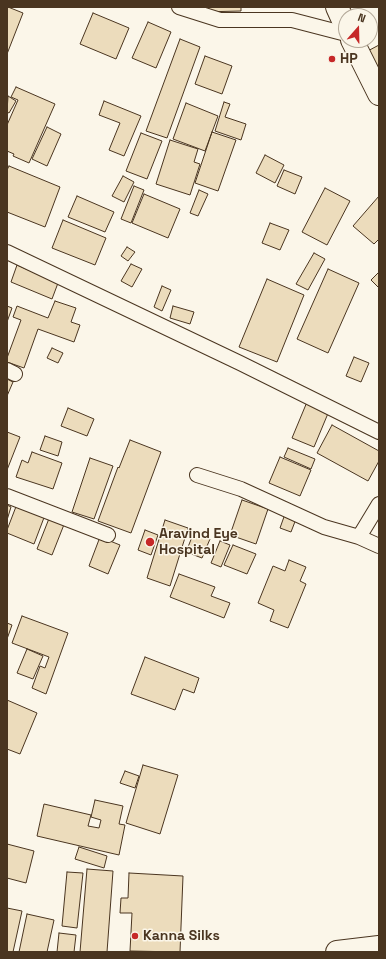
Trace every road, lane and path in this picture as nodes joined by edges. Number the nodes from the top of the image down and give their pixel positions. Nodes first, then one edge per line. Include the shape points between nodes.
1 (179, 7) edge
2 (338, 32) edge
3 (356, 48) edge
4 (379, 94) edge
5 (7, 252) edge
6 (379, 432) edge
7 (197, 475) dead end
8 (7, 496) edge
9 (379, 504) edge
10 (108, 535) dead end
11 (359, 537) junction
12 (379, 546) edge
13 (379, 947) edge
14 (337, 952) edge

1 - 2 street via 220,20 292,20
3 - 4 main road
5 - 6 street
7 - 11 street via 241,489 324,527
8 - 10 street
9 - 11 street
11 - 12 street
13 - 14 main road

